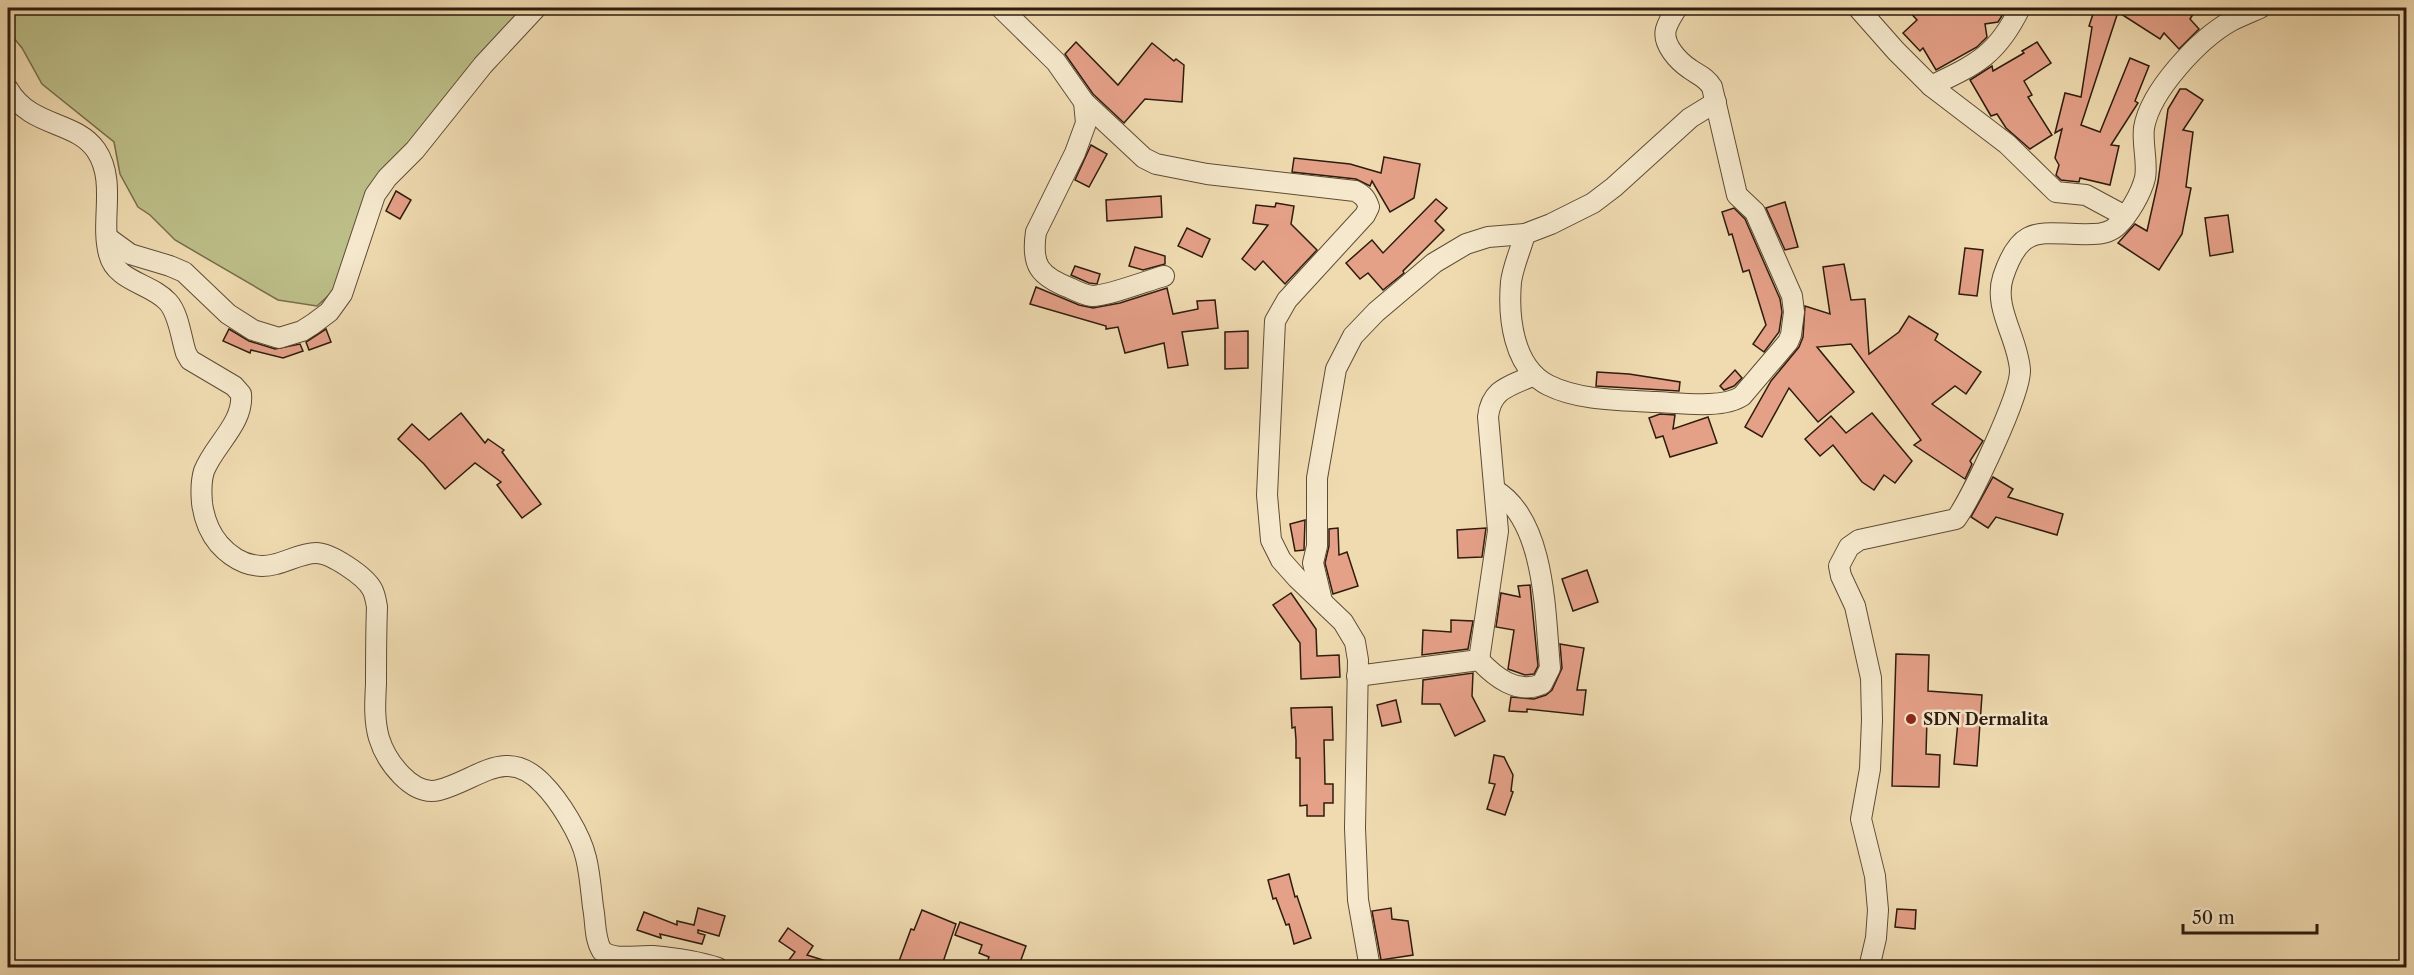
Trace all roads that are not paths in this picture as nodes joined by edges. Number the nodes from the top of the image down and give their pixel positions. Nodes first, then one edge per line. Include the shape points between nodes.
1 (536, 8) edge
2 (1001, 8) edge
3 (1677, 8) edge
4 (1858, 8) edge
5 (2020, 8) edge
6 (2260, 8) edge
7 (1931, 86) junction
8 (8, 89) edge
9 (1084, 102) junction
10 (1716, 102) junction
11 (2125, 216) junction
12 (1525, 234) junction
13 (108, 238) junction
14 (1164, 276) dead end
15 (1534, 375) junction
16 (1495, 490) junction
17 (1323, 601) junction
18 (1479, 660) junction
19 (1357, 676) junction
20 (718, 968) edge
21 (1370, 968) edge
22 (1869, 968) edge

1 - 13 street via 380,186 342,294 329,312 302,331 279,338 253,330 228,315 184,272 130,254
2 - 9 street via 1056,63
3 - 10 street via 1666,27 1666,38 1673,54 1708,81
4 - 7 street
5 - 7 street via 2004,38 1977,63
6 - 11 street via 2230,22 2201,45 2157,96 2144,128 2145,178
7 - 11 street via 2007,144 2056,192 2086,195
8 - 13 street via 22,108 75,134 97,151 108,193
9 - 14 street via 1086,123 1036,232 1035,261 1050,280 1092,296
9 - 17 street via 1144,158 1156,164 1207,174 1355,191 1367,201 1365,215 1287,300 1275,321 1267,495 1269,532 1281,560
10 - 12 street via 1690,118 1593,203
10 - 15 street via 1737,195 1755,212 1792,296 1794,312 1788,342 1734,402 1620,400 1575,394 1547,385
11 - 22 street via 2112,230 2099,234 2042,232 2023,241 2010,260 2000,299 2020,371 2017,386 1959,514 1949,522 1859,540 1849,547 1839,566 1855,606 1871,678 1870,769 1860,819 1875,876 1878,910
12 - 15 street via 1511,280 1511,306 1514,338
12 - 17 street via 1488,237 1466,244 1434,263 1353,336 1336,369 1317,478 1317,546 1313,563
13 - 20 street via 109,254 120,272 159,294 172,307 190,360 241,394 241,407 204,471 201,490 203,513 221,547 247,564 261,566 317,553 354,571 373,591 377,607 375,716 379,738 399,775 429,791 503,765 532,774 544,784 570,821 586,856 596,937 602,951 613,956 701,962
15 - 16 street via 1502,390 1490,404
16 - 18 street via 1498,531
16 - 18 street via 1519,514 1537,556 1550,668 1542,684 1512,685 1493,675
17 - 19 street via 1355,642
18 - 19 street
19 - 21 street via 1354,828 1358,900

